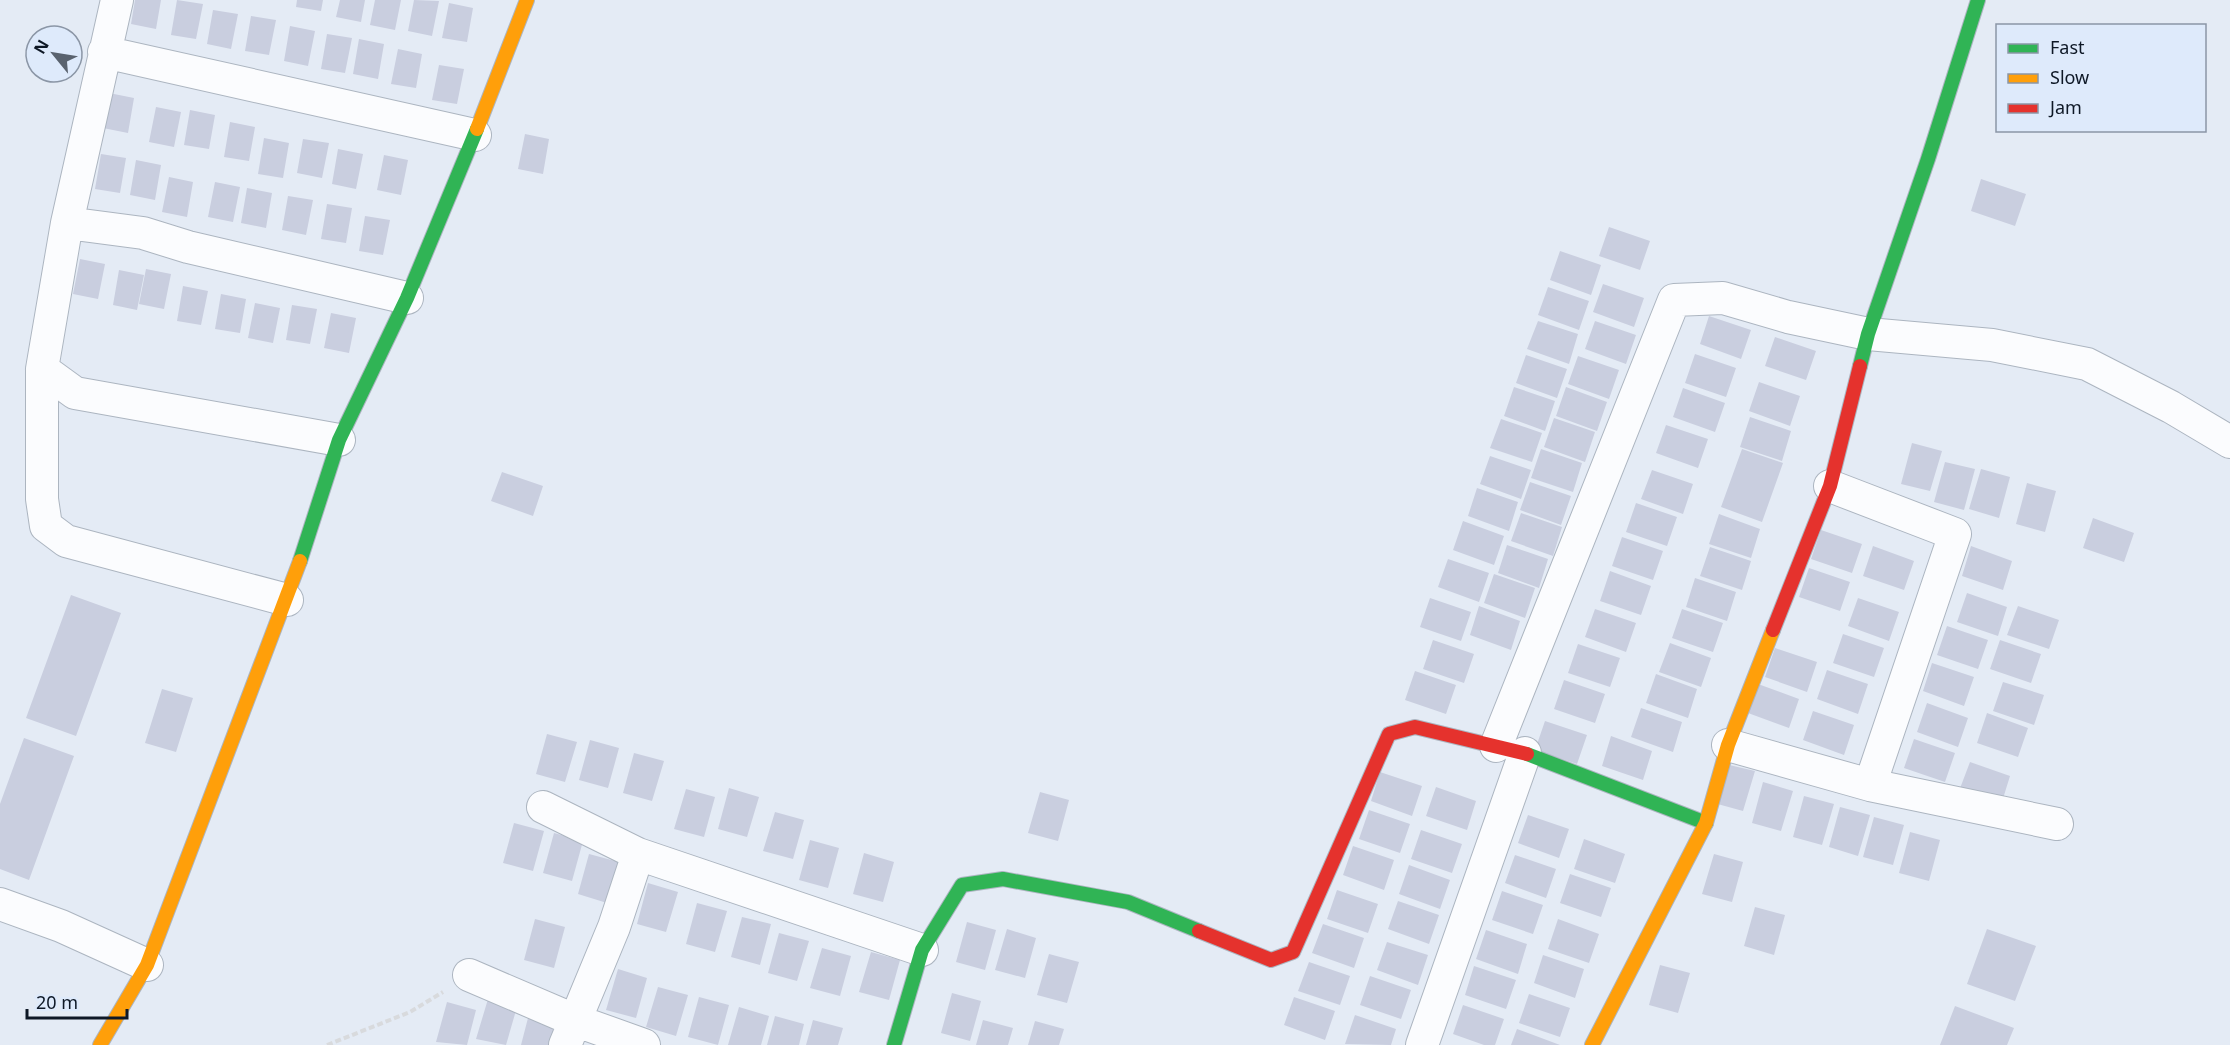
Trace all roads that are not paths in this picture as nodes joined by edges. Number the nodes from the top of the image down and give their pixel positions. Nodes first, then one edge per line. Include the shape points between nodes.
1 (117, 0) edge
2 (527, 0) edge
3 (1978, 0) edge
4 (104, 52) junction
5 (475, 135) junction
6 (67, 223) junction
7 (407, 298) junction
8 (1868, 334) junction
9 (42, 369) junction
10 (339, 440) junction
11 (2230, 442) edge
12 (1830, 486) junction
13 (287, 600) junction
14 (1728, 745) junction
15 (1510, 750) junction
16 (1870, 785) junction
17 (543, 807) dead end
18 (1706, 823) junction
19 (2056, 824) dead end
20 (638, 854) junction
21 (0, 904) edge
22 (922, 950) junction
23 (147, 965) junction
24 (469, 975) road end
25 (569, 1032) edge
26 (100, 1045) edge
27 (644, 1045) edge
28 (894, 1045) edge
29 (1422, 1045) edge
30 (1592, 1045) edge

1 - 4 street
2 - 5 street
3 - 8 street
4 - 5 street
4 - 6 street
5 - 7 street
6 - 7 street via 143,233
6 - 9 street
7 - 10 street
8 - 11 street via 1992,345 2087,364
8 - 12 street
8 - 15 street via 1723,298 1674,300
9 - 10 street via 75,393
9 - 13 street via 42,500 46,526 66,541
10 - 13 street
12 - 14 street
12 - 16 street via 1955,534
13 - 23 street
14 - 16 street
14 - 18 street
15 - 18 street
15 - 22 street via 1415,727 1389,734 1293,952 1271,960 1128,902 1003,879 962,885
15 - 29 street
16 - 19 street
17 - 20 street
18 - 30 street
20 - 22 street
20 - 25 street via 614,927
21 - 23 street via 61,926
22 - 28 street
23 - 26 street
24 - 25 street
25 - 27 street

